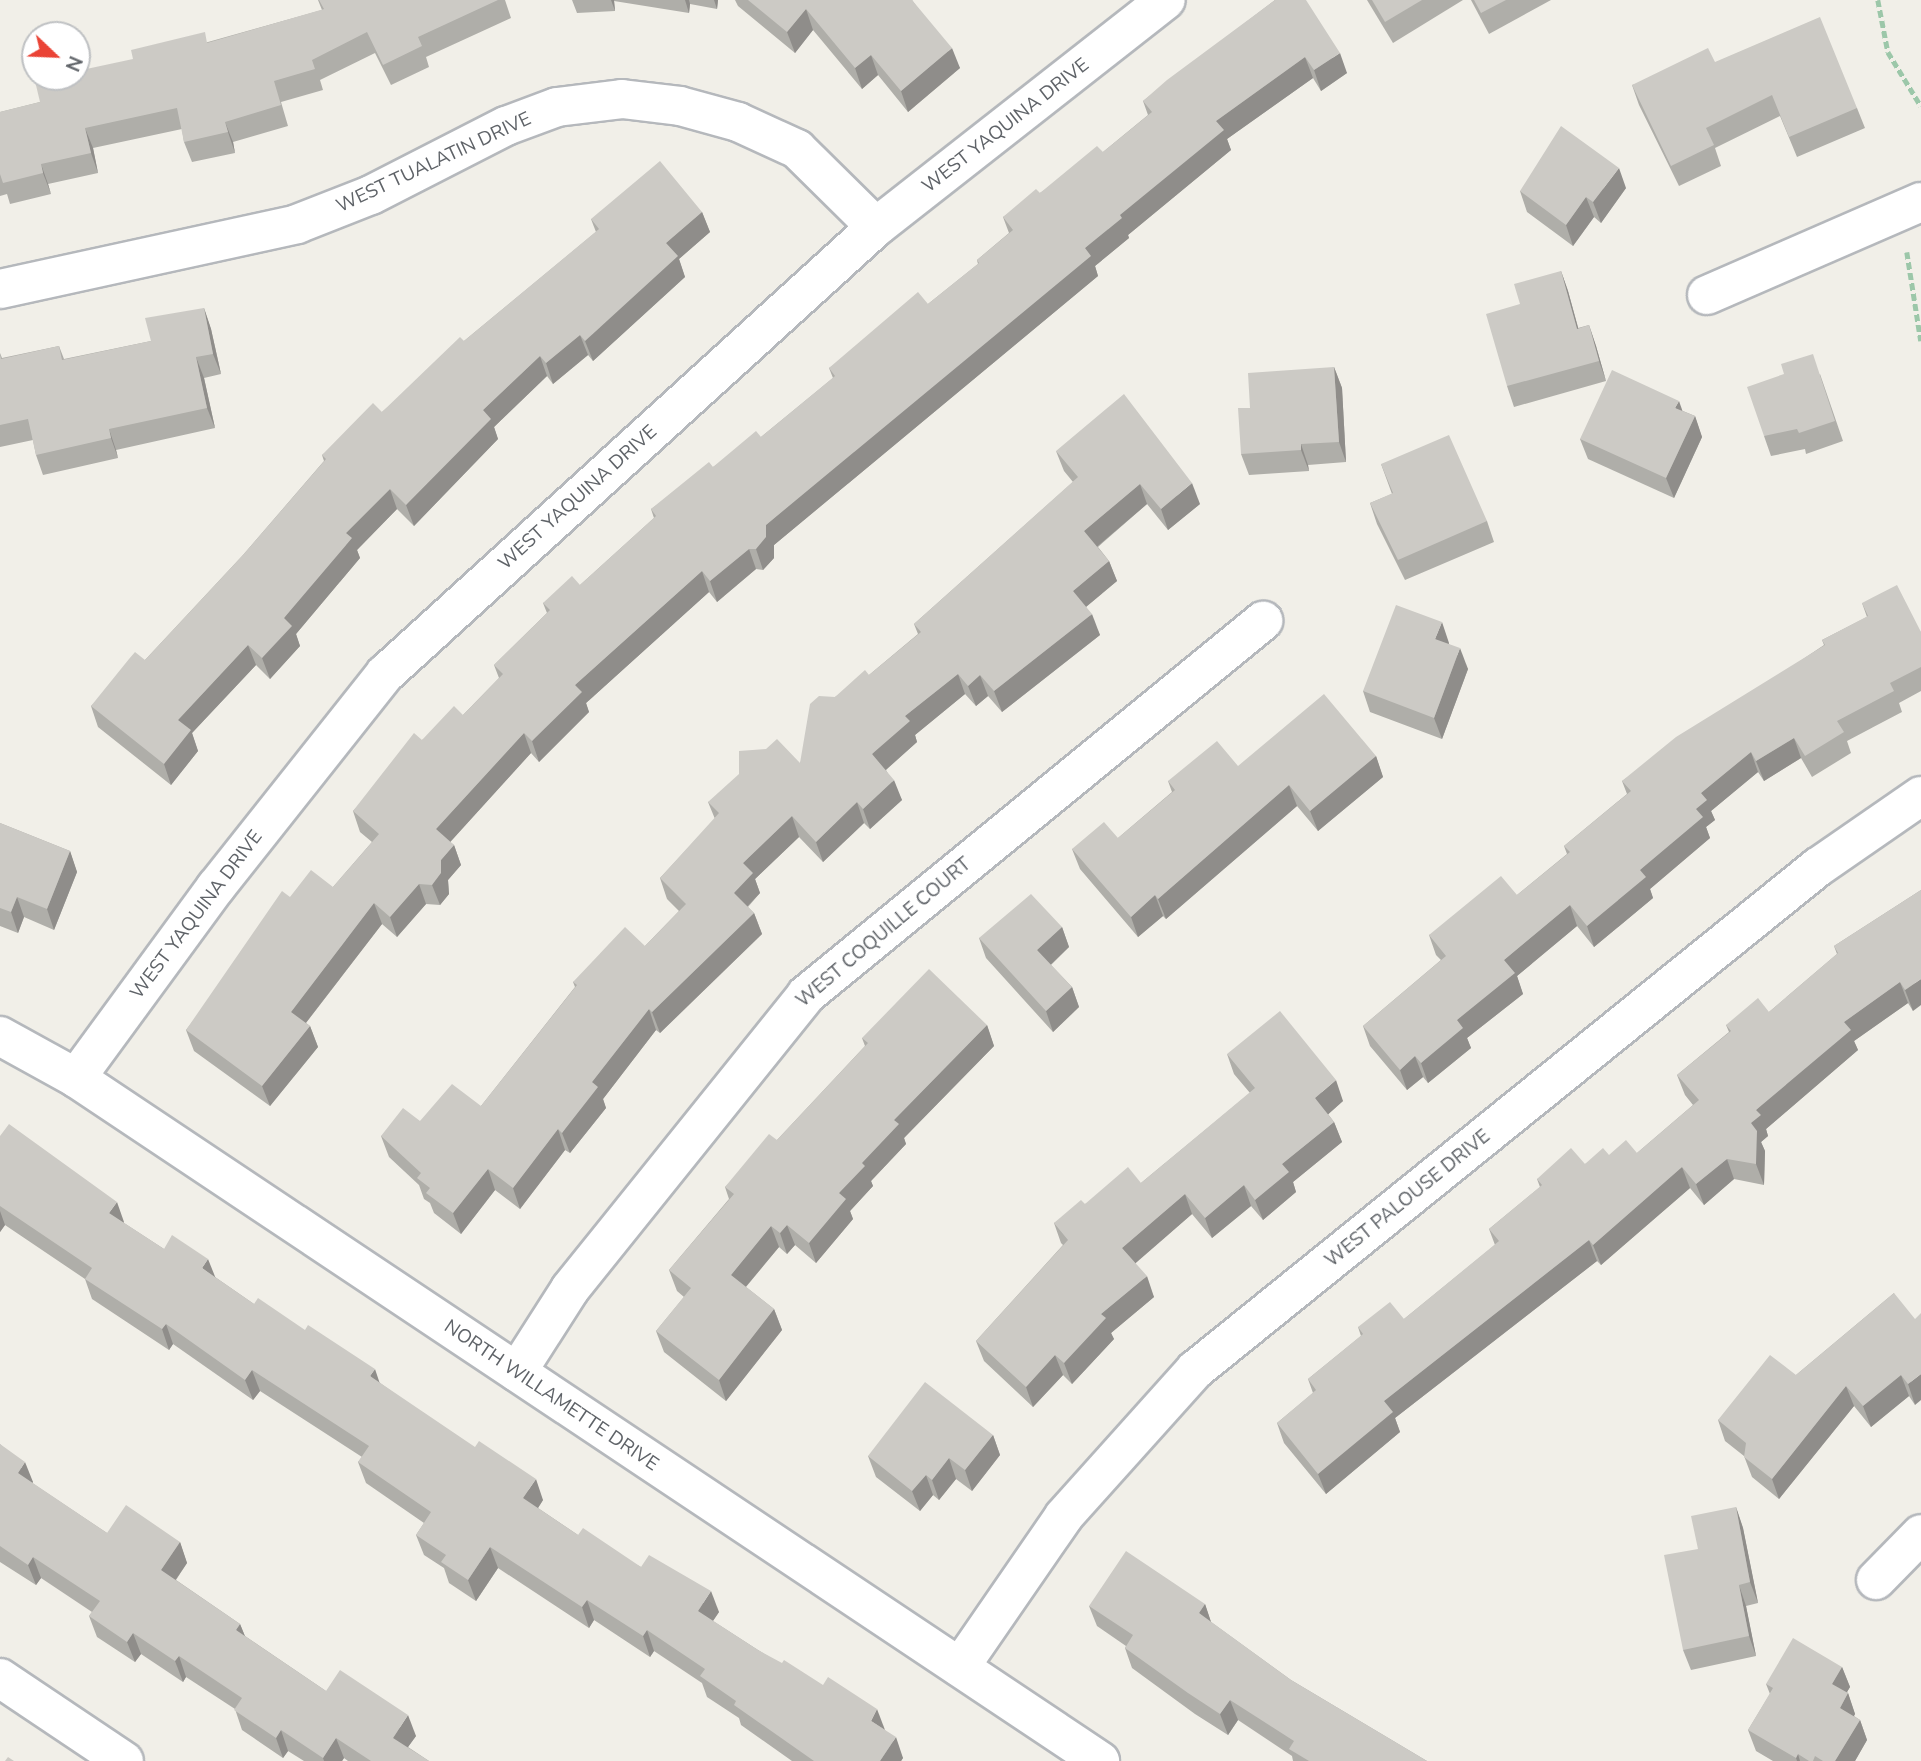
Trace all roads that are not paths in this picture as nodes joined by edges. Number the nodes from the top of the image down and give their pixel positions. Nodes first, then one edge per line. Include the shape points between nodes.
1 (1166, 0) edge
2 (1921, 202) edge
3 (876, 227) junction
4 (0, 289) edge
5 (1707, 295) dead end
6 (1263, 621) dead end
7 (1921, 796) edge
8 (0, 1036) edge
9 (76, 1078) junction
10 (517, 1372) junction
11 (1921, 1534) edge
12 (1876, 1580) dead end
13 (960, 1667) junction
14 (0, 1678) edge
15 (124, 1761) edge
16 (1100, 1761) edge

1 - 3 street, WEST YAQUINA DRIVE
2 - 5 street
3 - 4 street, WEST TUALATIN DRIVE via 797,149 727,119 680,106 622,99 557,107 506,126 371,195 297,224
3 - 9 street, WEST YAQUINA DRIVE via 385,674 216,887
6 - 10 street, WEST COQUILLE COURT via 806,995 570,1289
7 - 13 street, WEST PALOUSE DRIVE via 1818,867 1195,1370 1064,1516
8 - 9 street, NORTH WILLAMETTE DRIVE
9 - 10 street, NORTH WILLAMETTE DRIVE
10 - 13 street, NORTH WILLAMETTE DRIVE
11 - 12 street
13 - 16 street, NORTH WILLAMETTE DRIVE
14 - 15 street

